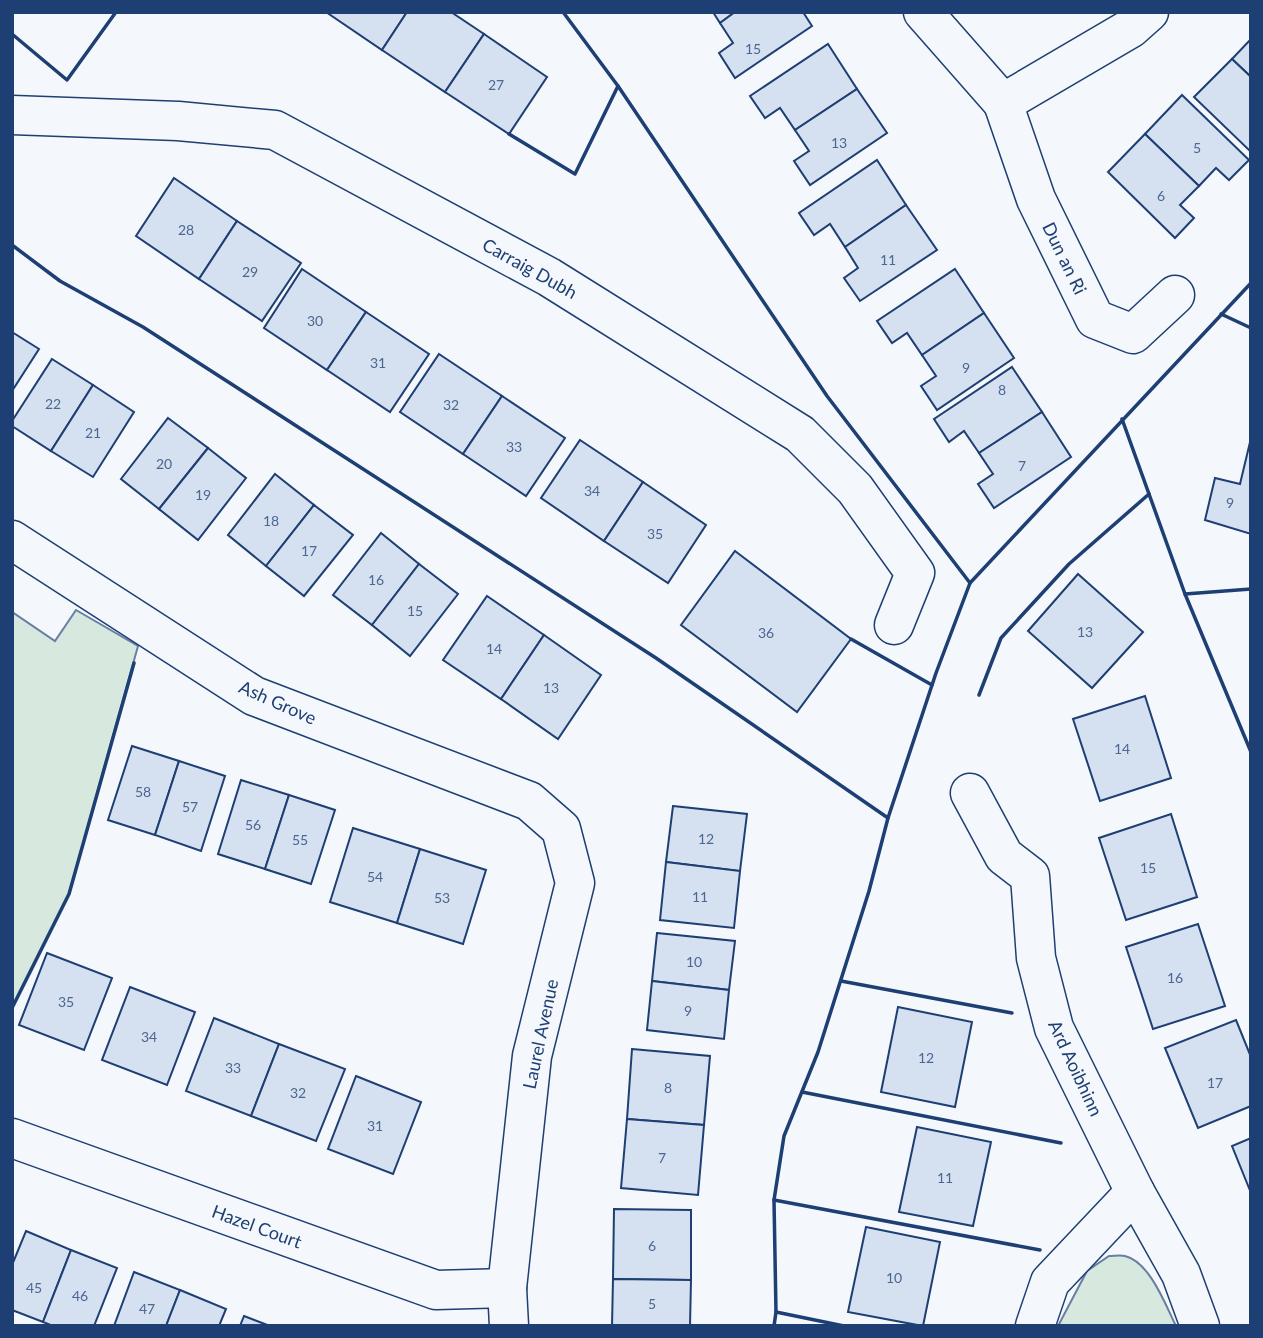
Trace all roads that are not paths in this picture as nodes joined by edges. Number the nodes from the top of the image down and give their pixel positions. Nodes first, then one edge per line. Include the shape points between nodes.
1 (923, 12) edge
2 (1149, 12) edge
3 (1003, 103) junction
4 (12, 114) edge
5 (1175, 295) dead end
6 (12, 540) edge
7 (894, 625) dead end
8 (970, 793) dead end
9 (529, 802) joint
10 (12, 1138) edge
11 (1135, 1192) junction
12 (507, 1287) junction
13 (509, 1326) edge
14 (1035, 1326) edge
15 (1200, 1326) edge

1 - 3 street, Dun an Ri
2 - 3 street via 1131,28
3 - 5 street, Dun an Ri via 1036,199 1095,319 1133,334
4 - 7 street, Carraig Dubh via 275,130 549,277 800,434 855,489 915,573
6 - 9 street, Ash Grove via 254,696
8 - 11 street, Ard Aoibhinn via 1004,856 1030,876 1036,958 1055,1028
9 - 12 street, Laurel Avenue via 561,829 575,883 532,1056
10 - 12 street, Hazel Court via 436,1290
11 - 14 street via 1051,1282
11 - 15 street, Ard Aoibhinn via 1181,1274
12 - 13 street, Laurel Avenue

